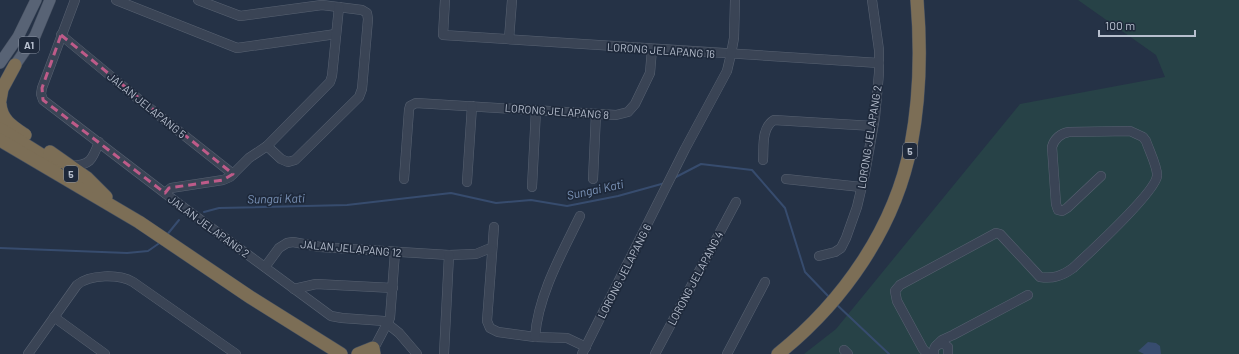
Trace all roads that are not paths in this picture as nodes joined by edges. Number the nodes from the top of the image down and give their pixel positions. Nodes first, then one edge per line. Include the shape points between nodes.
1 (36, 0) edge
2 (50, 0) edge
3 (75, 0) edge
4 (116, 0) edge
5 (198, 0) edge
6 (445, 0) edge
7 (512, 0) edge
8 (734, 0) edge
9 (872, 0) edge
10 (917, 0) edge
11 (339, 7) junction
12 (336, 34) junction
13 (61, 35) junction
14 (509, 39) junction
15 (652, 49) junction
16 (731, 54) junction
17 (0, 63) edge
18 (879, 63) junction
19 (15, 65) junction
20 (0, 85) edge
21 (0, 100) edge
22 (0, 104) edge
23 (472, 106) junction
24 (536, 110) junction
25 (596, 114) junction
26 (873, 126) junction
27 (0, 129) edge
28 (0, 140) edge
29 (99, 142) junction
30 (267, 146) junction
31 (0, 147) edge
32 (763, 160) dead end
33 (70, 166) junction
34 (56, 174) junction
35 (233, 174) junction
36 (1102, 176) dead end
37 (404, 179) dead end
38 (593, 179) dead end
39 (786, 179) dead end
40 (467, 182) dead end
41 (532, 187) dead end
42 (861, 187) junction
43 (165, 193) junction
44 (106, 197) junction
45 (736, 202) dead end
46 (580, 216) dead end
47 (144, 225) junction
48 (494, 227) dead end
49 (492, 250) junction
50 (395, 252) junction
51 (449, 255) junction
52 (819, 256) dead end
53 (265, 267) junction
54 (765, 282) dead end
55 (393, 288) junction
56 (294, 289) junction
57 (1028, 295) dead end
58 (250, 297) junction
59 (54, 317) junction
60 (388, 323) junction
61 (953, 335) junction
62 (536, 337) junction
63 (920, 342) junction
64 (936, 348) edge
65 (584, 350) edge
66 (949, 351) edge
67 (373, 352) edge
68 (28, 354) edge
69 (105, 354) edge
70 (236, 354) edge
71 (326, 354) edge
72 (342, 354) edge
73 (358, 354) edge
74 (417, 354) edge
75 (444, 354) edge
76 (655, 354) edge
77 (727, 354) edge
78 (778, 354) edge
79 (928, 354) edge

1 - 17 main road, A1 via 18,37
2 - 19 main road, A1 via 35,36
3 - 13 street
4 - 12 street via 236,48
5 - 11 street via 240,16 322,5
6 - 14 street, LORONG JELAPANG 16 via 443,35
7 - 14 street
8 - 16 street via 735,24
9 - 18 street, LORONG JELAPANG 2
10 - 78 highway, 5 via 918,93 915,124 906,169 899,188 883,226 845,287 806,330
11 - 12 street
11 - 30 street via 362,10 368,16 361,93 295,160 288,162 281,159
12 - 30 street via 330,82
13 - 29 street, JALAN JELAPANG 2 via 42,88 43,100
13 - 35 street, JALAN JELAPANG 5
14 - 15 street, LORONG JELAPANG 16
15 - 16 street, LORONG JELAPANG 16
15 - 25 street, LORONG JELAPANG 8 via 650,73 632,109 616,115
16 - 18 street, LORONG JELAPANG 16
16 - 65 street, LORONG JELAPANG 6 via 727,71
18 - 26 street, LORONG JELAPANG 2
19 - 20 main road, A1
19 - 21 highway via 2,89
22 - 33 highway via 2,116 6,121
23 - 24 street, LORONG JELAPANG 8
23 - 37 street, LORONG JELAPANG 8 via 416,103 410,106
23 - 40 street
24 - 25 street, LORONG JELAPANG 8
24 - 41 street
25 - 38 street
26 - 32 street via 774,120 768,124 765,132
26 - 42 street, LORONG JELAPANG 2
27 - 44 highway, 5
28 - 34 highway, 5
29 - 33 street via 89,162
29 - 43 street, JALAN JELAPANG 2
30 - 35 street via 249,158
31 - 34 highway
33 - 44 highway
34 - 47 highway, 5
35 - 43 street via 222,180 170,188
36 - 63 street via 1067,208 1058,210 1052,147 1055,140 1065,132 1133,132 1143,137 1146,142 1157,172 1154,184 1121,222 1062,276 1040,277 1000,234 996,233 904,282 895,291 896,298
39 - 42 street
42 - 52 street, LORONG JELAPANG 2 via 854,217 841,248
43 - 53 street, JALAN JELAPANG 2
44 - 47 highway, 5
45 - 76 street, LORONG JELAPANG 4
46 - 62 street via 549,283 537,319
47 - 58 highway, 5
48 - 49 street
49 - 51 street, JALAN JELAPANG 12 via 476,254
49 - 62 street via 487,321 490,328 498,332
50 - 51 street, JALAN JELAPANG 12
50 - 53 street, JALAN JELAPANG 12 via 287,243 279,248
50 - 55 street
51 - 75 street
53 - 56 street, JALAN JELAPANG 2
54 - 77 street
55 - 56 street via 316,284
55 - 60 street
56 - 60 street, JALAN JELAPANG 2 via 336,318 379,320
57 - 61 street
58 - 71 highway, 5
58 - 72 highway, 5
59 - 68 street
59 - 69 street
59 - 70 street via 81,282 90,278 120,277 133,282
60 - 67 street
60 - 74 street
61 - 64 street via 942,340
61 - 66 street
62 - 65 street via 567,338
63 - 64 street
63 - 79 street
64 - 66 street via 942,344
67 - 73 highway

